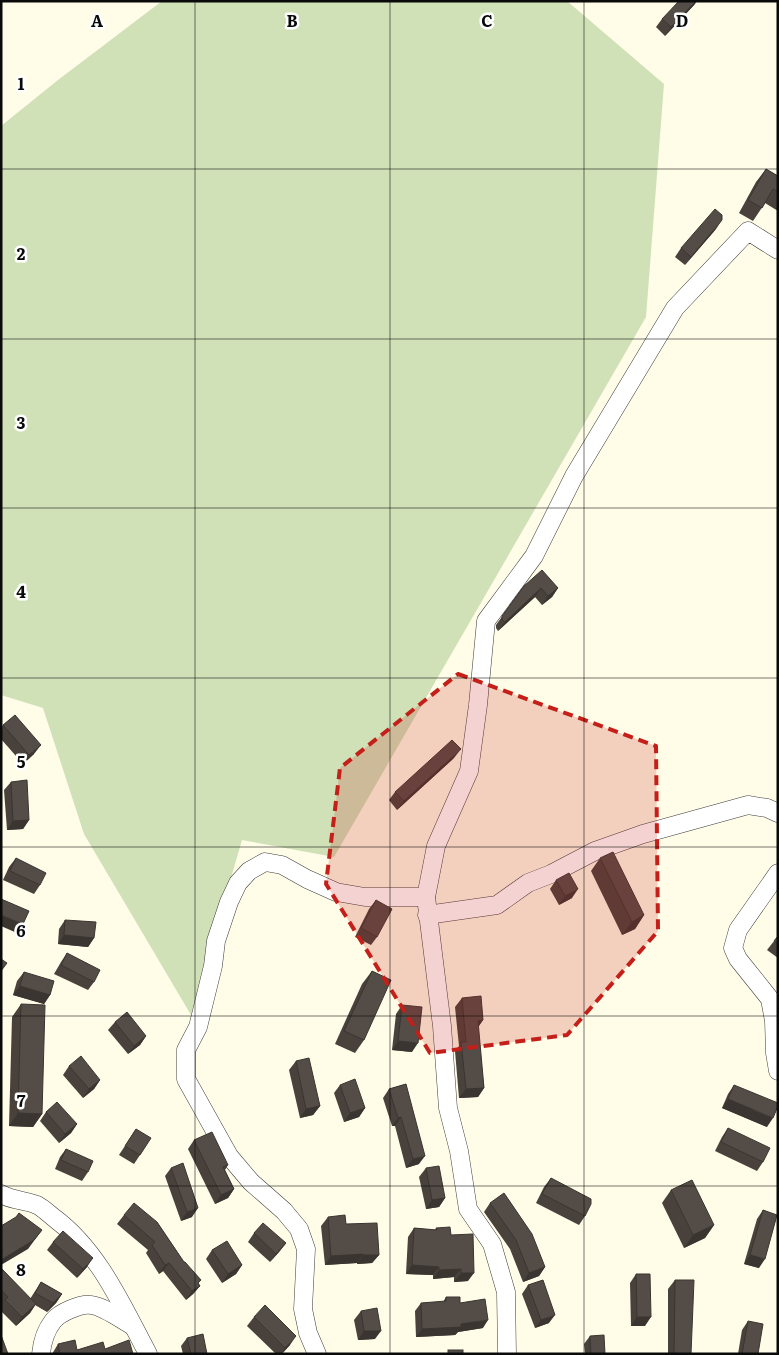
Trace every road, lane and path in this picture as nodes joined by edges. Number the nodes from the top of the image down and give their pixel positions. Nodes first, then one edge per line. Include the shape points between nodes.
1 (778, 250) edge
2 (778, 813) edge
3 (778, 873) edge
4 (426, 897) junction
5 (428, 916) junction
6 (778, 1071) edge
7 (1, 1194) edge
8 (134, 1326) junction
9 (40, 1354) edge
10 (148, 1354) edge
11 (316, 1354) edge
12 (507, 1354) edge

1 - 4 street via 748,231 675,308 574,476 534,556 486,621 469,771 436,846
2 - 5 street via 748,805 643,834 595,850 528,883 497,905
3 - 6 street via 738,930 733,948 738,960 770,999
4 - 5 street
4 - 11 street via 365,897 336,892 282,865 265,862 249,871 238,883 229,902 216,941 198,1027 186,1050 186,1079 229,1156 299,1229 306,1250 303,1309
5 - 12 street via 442,1026 448,1108 468,1209 492,1244 506,1292
7 - 8 street via 37,1205 67,1227 113,1288
8 - 9 street via 91,1305 74,1307 53,1320
8 - 10 street

